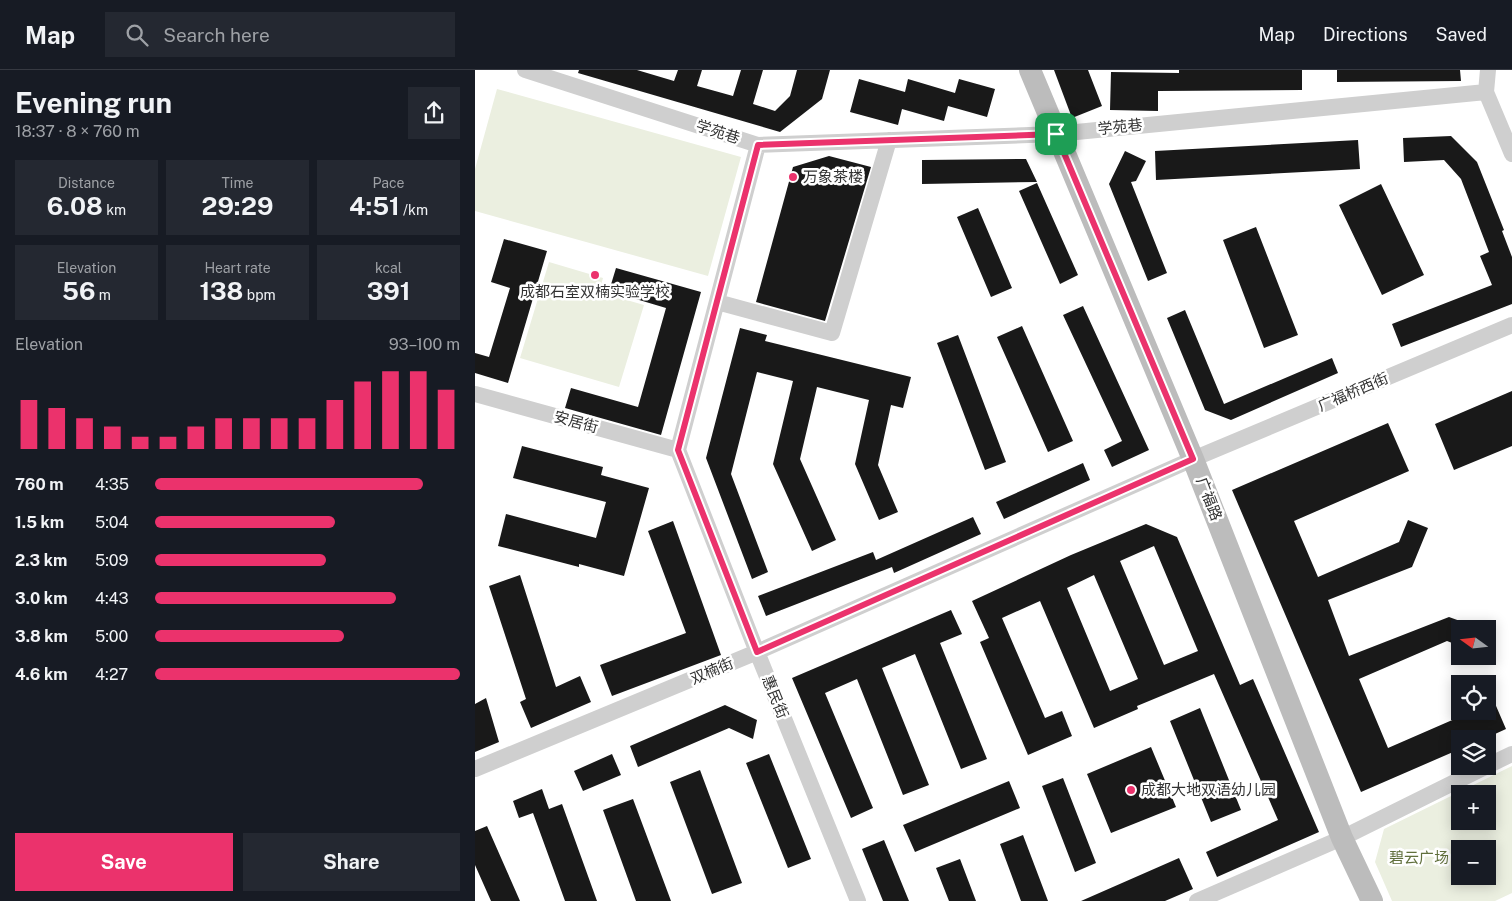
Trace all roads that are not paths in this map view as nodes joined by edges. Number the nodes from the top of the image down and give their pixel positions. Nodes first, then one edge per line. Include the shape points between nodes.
1 (525, 70) edge
2 (1030, 70) edge
3 (1487, 70) edge
4 (1486, 92) junction
5 (1056, 134) junction
6 (889, 140) junction
7 (758, 145) junction
8 (1512, 154) edge
9 (717, 302) junction
10 (1512, 325) edge
11 (475, 394) edge
12 (678, 450) junction
13 (1193, 459) junction
14 (757, 652) junction
15 (1512, 754) edge
16 (1496, 762) edge
17 (475, 769) edge
18 (1469, 775) edge
19 (1342, 838) junction
20 (858, 901) edge
21 (1197, 901) edge
22 (1372, 901) edge

1 - 7 street, 学苑巷
2 - 5 street, 广福路
3 - 4 street
4 - 5 street, 学苑巷
4 - 8 street
5 - 6 street, 学苑巷
5 - 13 street, 广福路
6 - 7 street, 学苑巷
6 - 9 street via 832,333
7 - 9 street
9 - 12 street
10 - 13 street, 广福桥西街
11 - 12 street, 安居街
12 - 14 street, 惠民街
13 - 14 street, 双楠街
13 - 19 street, 广福路
14 - 17 street, 双楠街
14 - 20 street, 惠民街
15 - 16 street
18 - 19 street
19 - 21 street
19 - 22 street, 广福路

